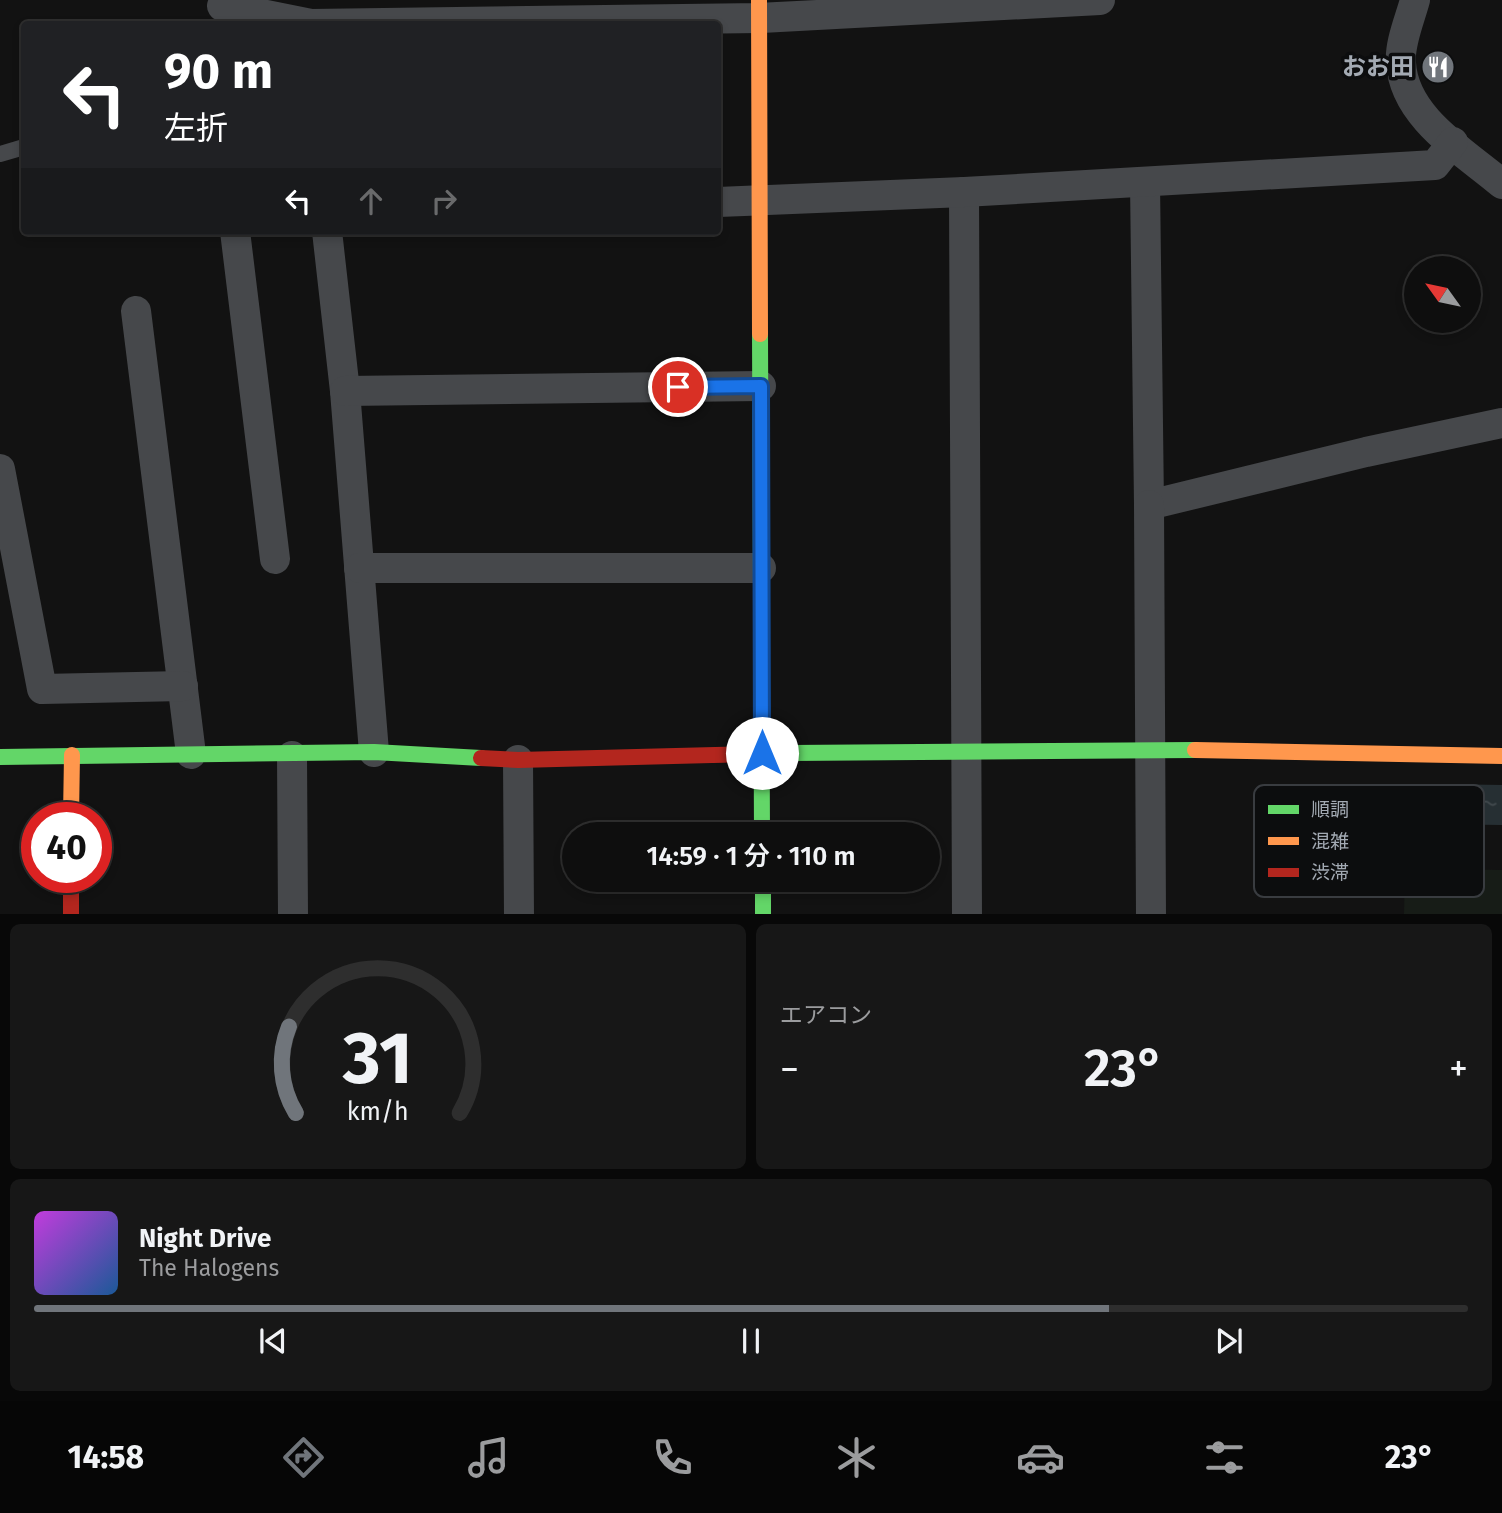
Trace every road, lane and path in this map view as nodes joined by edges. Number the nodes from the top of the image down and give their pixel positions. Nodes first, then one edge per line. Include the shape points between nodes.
1 (1100, 0) edge
2 (1415, 0) edge
3 (759, 9) edge
4 (222, 10) edge
5 (292, 21) edge
6 (401, 21) edge
7 (1453, 142) junction
8 (21, 148) edge
9 (0, 154) edge
10 (1145, 182) junction
11 (1502, 184) edge
12 (964, 192) junction
13 (758, 201) junction
14 (721, 202) edge
15 (235, 235) edge
16 (327, 235) edge
17 (136, 311) dead end
18 (761, 386) junction
19 (345, 391) junction
20 (1502, 423) edge
21 (0, 468) edge
22 (1149, 505) junction
23 (275, 559) dead end
24 (359, 568) junction
25 (761, 568) junction
26 (183, 686) junction
27 (1150, 749) junction
28 (374, 752) junction
29 (762, 753) junction
30 (191, 754) junction
31 (967, 754) junction
32 (72, 755) junction
33 (292, 756) junction
34 (1502, 756) edge
35 (0, 757) edge
36 (518, 760) junction
37 (71, 802) edge
38 (762, 822) edge
39 (763, 892) edge
40 (71, 893) edge
41 (71, 914) edge
42 (293, 914) edge
43 (519, 914) edge
44 (763, 914) edge
45 (967, 914) edge
46 (1151, 914) edge

1 - 3 street
2 - 7 street via 1400,62 1425,120
3 - 6 street
3 - 13 street
4 - 5 street
7 - 10 street via 1435,165
7 - 11 street
8 - 9 lane
10 - 12 street
10 - 22 street
12 - 13 street
12 - 31 street
13 - 14 street
13 - 18 street
15 - 23 street
16 - 19 street
17 - 26 street
18 - 19 street
18 - 25 street
19 - 24 street
20 - 22 street
21 - 26 street via 42,689
22 - 27 street
24 - 25 street
24 - 28 street
25 - 29 street
26 - 30 street
27 - 31 street
27 - 34 street
27 - 46 street
28 - 33 street
28 - 36 street
29 - 31 street
29 - 36 street
29 - 38 street
30 - 32 street
30 - 33 street
31 - 45 street
32 - 35 street
32 - 37 street
33 - 42 street
36 - 43 street
39 - 44 street
40 - 41 street

